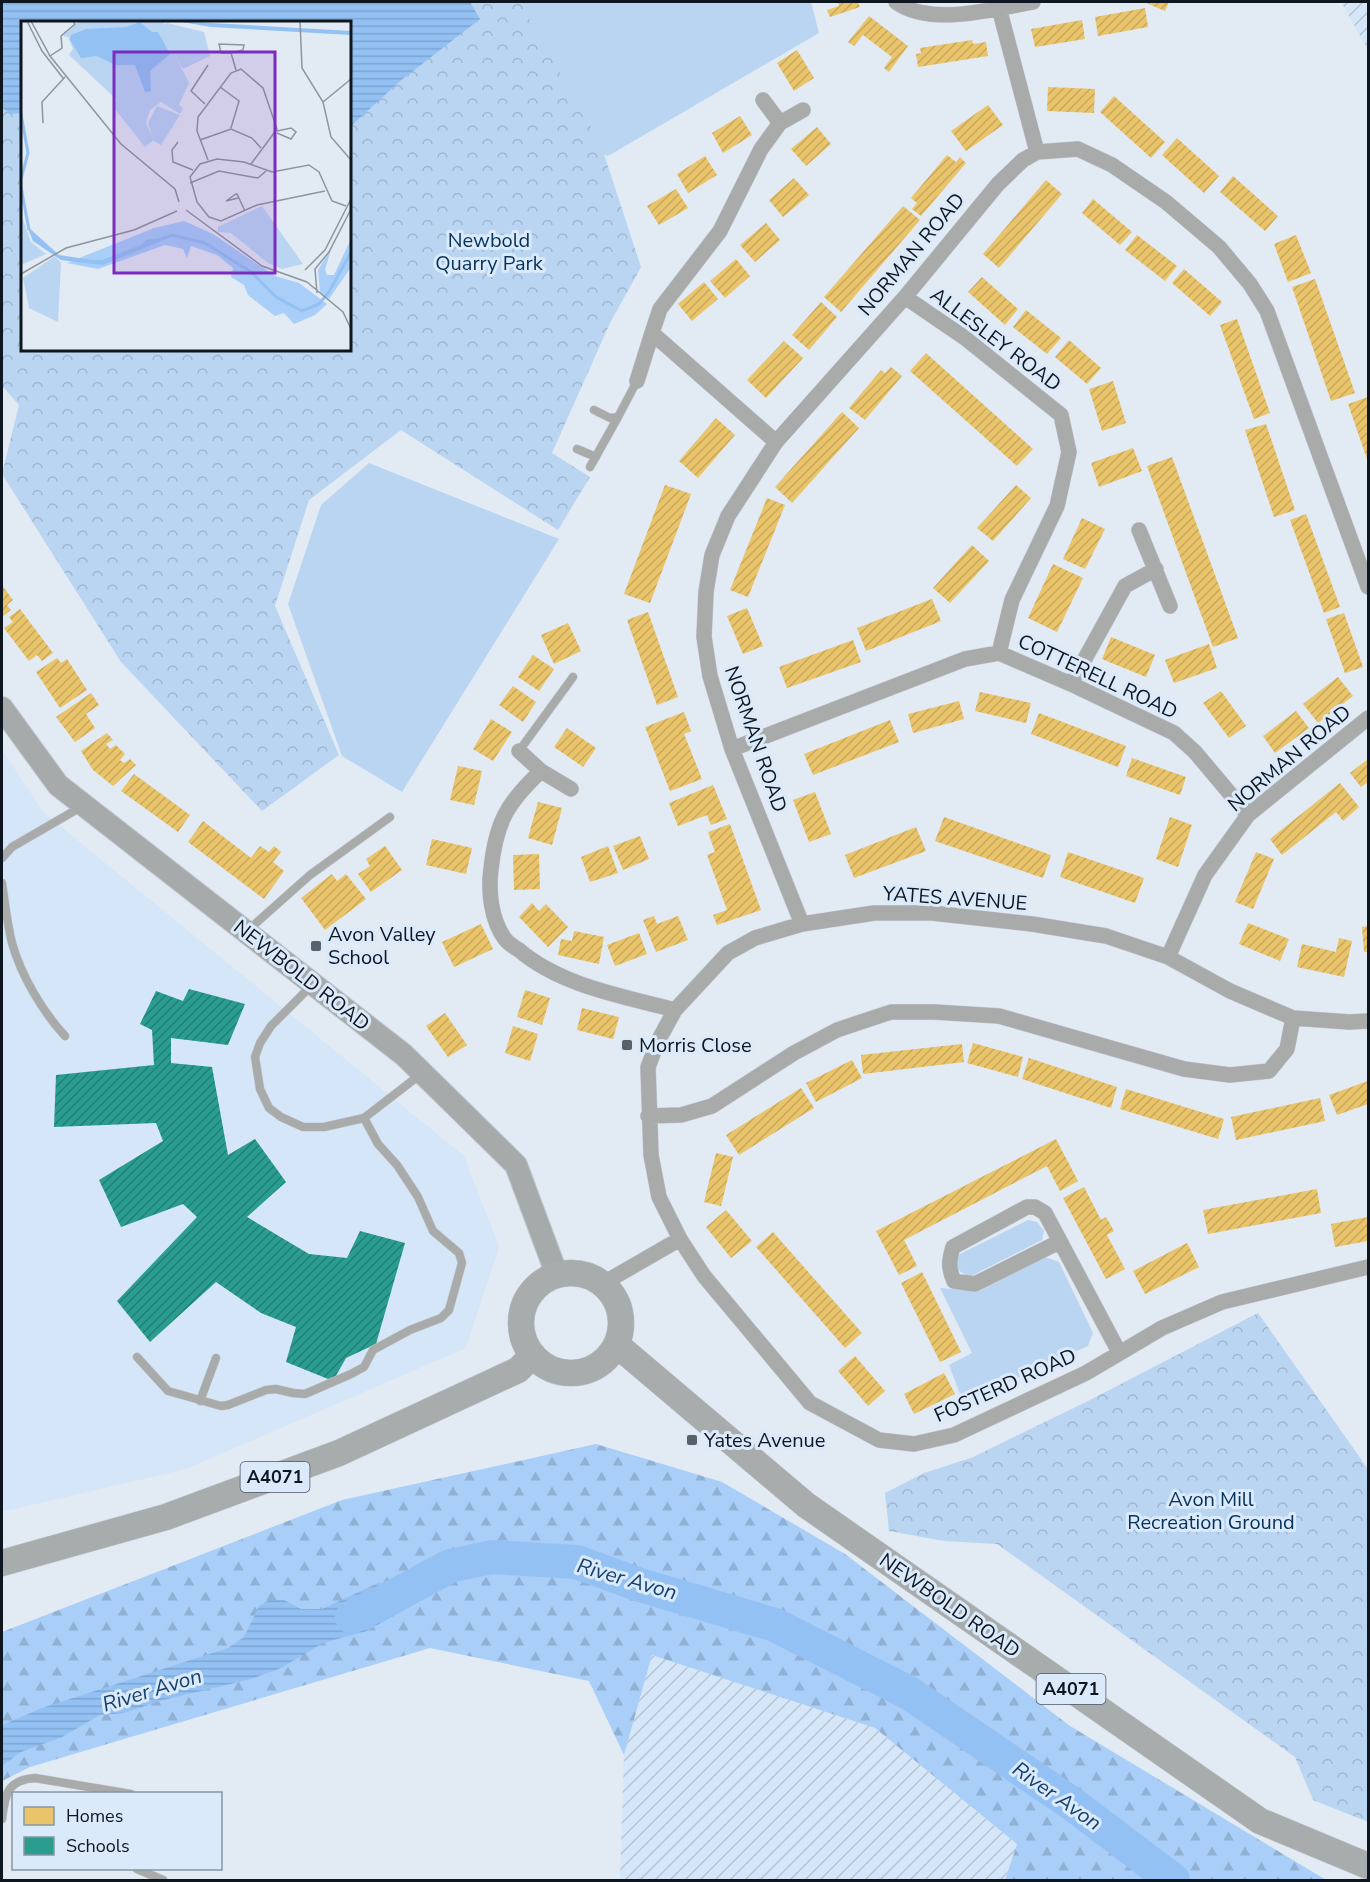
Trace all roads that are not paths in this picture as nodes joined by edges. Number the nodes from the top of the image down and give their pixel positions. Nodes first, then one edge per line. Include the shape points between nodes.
1 (897, 2) edge
2 (1033, 2) edge
3 (999, 8) junction
4 (763, 100) dead end
5 (803, 110) dead end
6 (780, 123) junction
7 (1037, 152) junction
8 (905, 297) junction
9 (652, 333) junction
10 (637, 381) joint
11 (594, 410) dead end
12 (618, 417) junction
13 (776, 442) junction
14 (577, 449) dead end
15 (596, 457) junction
16 (590, 467) dead end
17 (1139, 530) dead end
18 (1156, 569) junction
19 (1368, 587) edge
20 (1170, 606) dead end
21 (999, 653) junction
22 (573, 677) dead end
23 (1071, 684) junction
24 (2, 708) edge
25 (1368, 718) edge
26 (732, 749) junction
27 (519, 751) joint
28 (541, 771) junction
29 (571, 789) dead end
30 (84, 805) junction
31 (1248, 815) junction
32 (390, 817) dead end
33 (2, 858) edge
34 (2, 883) edge
35 (802, 924) junction
36 (246, 932) junction
37 (1168, 957) junction
38 (313, 984) junction
39 (675, 1010) junction
40 (1293, 1018) junction
41 (1368, 1021) edge
42 (65, 1036) dead end
43 (422, 1073) junction
44 (648, 1116) junction
45 (364, 1118) junction
46 (680, 1239) junction
47 (1059, 1242) junction
48 (1368, 1267) edge
49 (557, 1275) junction
50 (602, 1284) junction
51 (739, 1317) joint
52 (617, 1344) junction
53 (1119, 1352) junction
54 (533, 1355) junction
55 (137, 1357) dead end
56 (216, 1358) dead end
57 (200, 1401) junction
58 (2, 1563) edge
59 (119, 1792) edge
60 (2, 1819) edge
61 (1368, 1866) edge
62 (139, 1870) edge
63 (163, 1881) edge

1 - 3 street via 925,14
2 - 3 street
3 - 7 street
4 - 6 street
5 - 6 street
6 - 9 street via 761,149 720,231 660,309
7 - 8 street, NORMAN ROAD via 998,183
7 - 19 street via 1078,149 1112,165 1166,202 1219,247 1250,284 1267,311
8 - 13 street, NORMAN ROAD
8 - 21 street, ALLESLEY ROAD via 965,338 1061,416 1069,452 1057,506 1012,600
9 - 10 street
9 - 13 street
10 - 12 lane
11 - 12 lane via 610,418
12 - 15 lane
13 - 26 street, NORMAN ROAD via 728,516 712,555 706,592 704,637 710,676
14 - 15 lane
15 - 16 lane
17 - 18 street
18 - 20 street
18 - 23 street via 1125,586
21 - 23 street, COTTERELL ROAD
21 - 26 street, COTTERELL ROAD via 964,659
22 - 27 lane
23 - 31 street, COTTERELL ROAD via 1174,733
24 - 30 main road, NEWBOLD ROAD via 58,784
25 - 31 street, NORMAN ROAD
26 - 35 street, NORMAN ROAD
27 - 28 street
28 - 29 street
28 - 39 street via 504,815 494,840 490,905 504,938 533,963 584,985
30 - 33 lane
30 - 36 main road, NEWBOLD ROAD
31 - 37 street, NORMAN ROAD via 1205,875
32 - 36 lane via 310,875
34 - 42 lane via 13,946 43,1007
35 - 37 street, YATES AVENUE via 874,914 932,914 1106,936
35 - 39 street, YATES AVENUE via 755,938 728,953
36 - 38 main road, NEWBOLD ROAD
37 - 40 street, YATES AVENUE via 1230,992
38 - 43 main road, NEWBOLD ROAD
38 - 45 lane via 271,1026 260,1043 255,1057 260,1089 269,1108 303,1127 324,1127
39 - 44 street, YATES AVENUE via 648,1067
40 - 41 street, YATES AVENUE
40 - 44 street via 1287,1049 1269,1071 1230,1075 1184,1069 999,1016 891,1012 837,1030 802,1048 712,1106 681,1115
43 - 45 lane
43 - 49 main road, NEWBOLD ROAD via 516,1165
44 - 46 street, YATES AVENUE via 659,1197
45 - 57 lane via 378,1144 418,1197 433,1231 459,1253 462,1263 449,1310 441,1318 373,1350 364,1367 305,1394 276,1389 228,1405
46 - 50 street
46 - 51 street, YATES AVENUE via 704,1276
47 - 47 street via 1045,1213 1027,1207 953,1246 948,1261 950,1274 954,1281 975,1284
47 - 53 street
48 - 53 street, FOSTERD ROAD via 1222,1302
49 - 50 highway via 573,1273
49 - 54 highway via 542,1282 524,1309 525,1341
50 - 52 highway via 614,1296 620,1311
51 - 53 street, FOSTERD ROAD via 810,1403 879,1440 914,1444 954,1435 1086,1373
52 - 54 highway via 601,1363 578,1373 561,1372
52 - 61 highway, NEWBOLD ROAD / A4071 via 806,1505 1260,1821
54 - 58 highway, A4071 via 518,1370 339,1453 166,1517
55 - 57 lane via 168,1390
56 - 57 lane
59 - 60 lane via 21,1779 4,1799
62 - 63 lane

